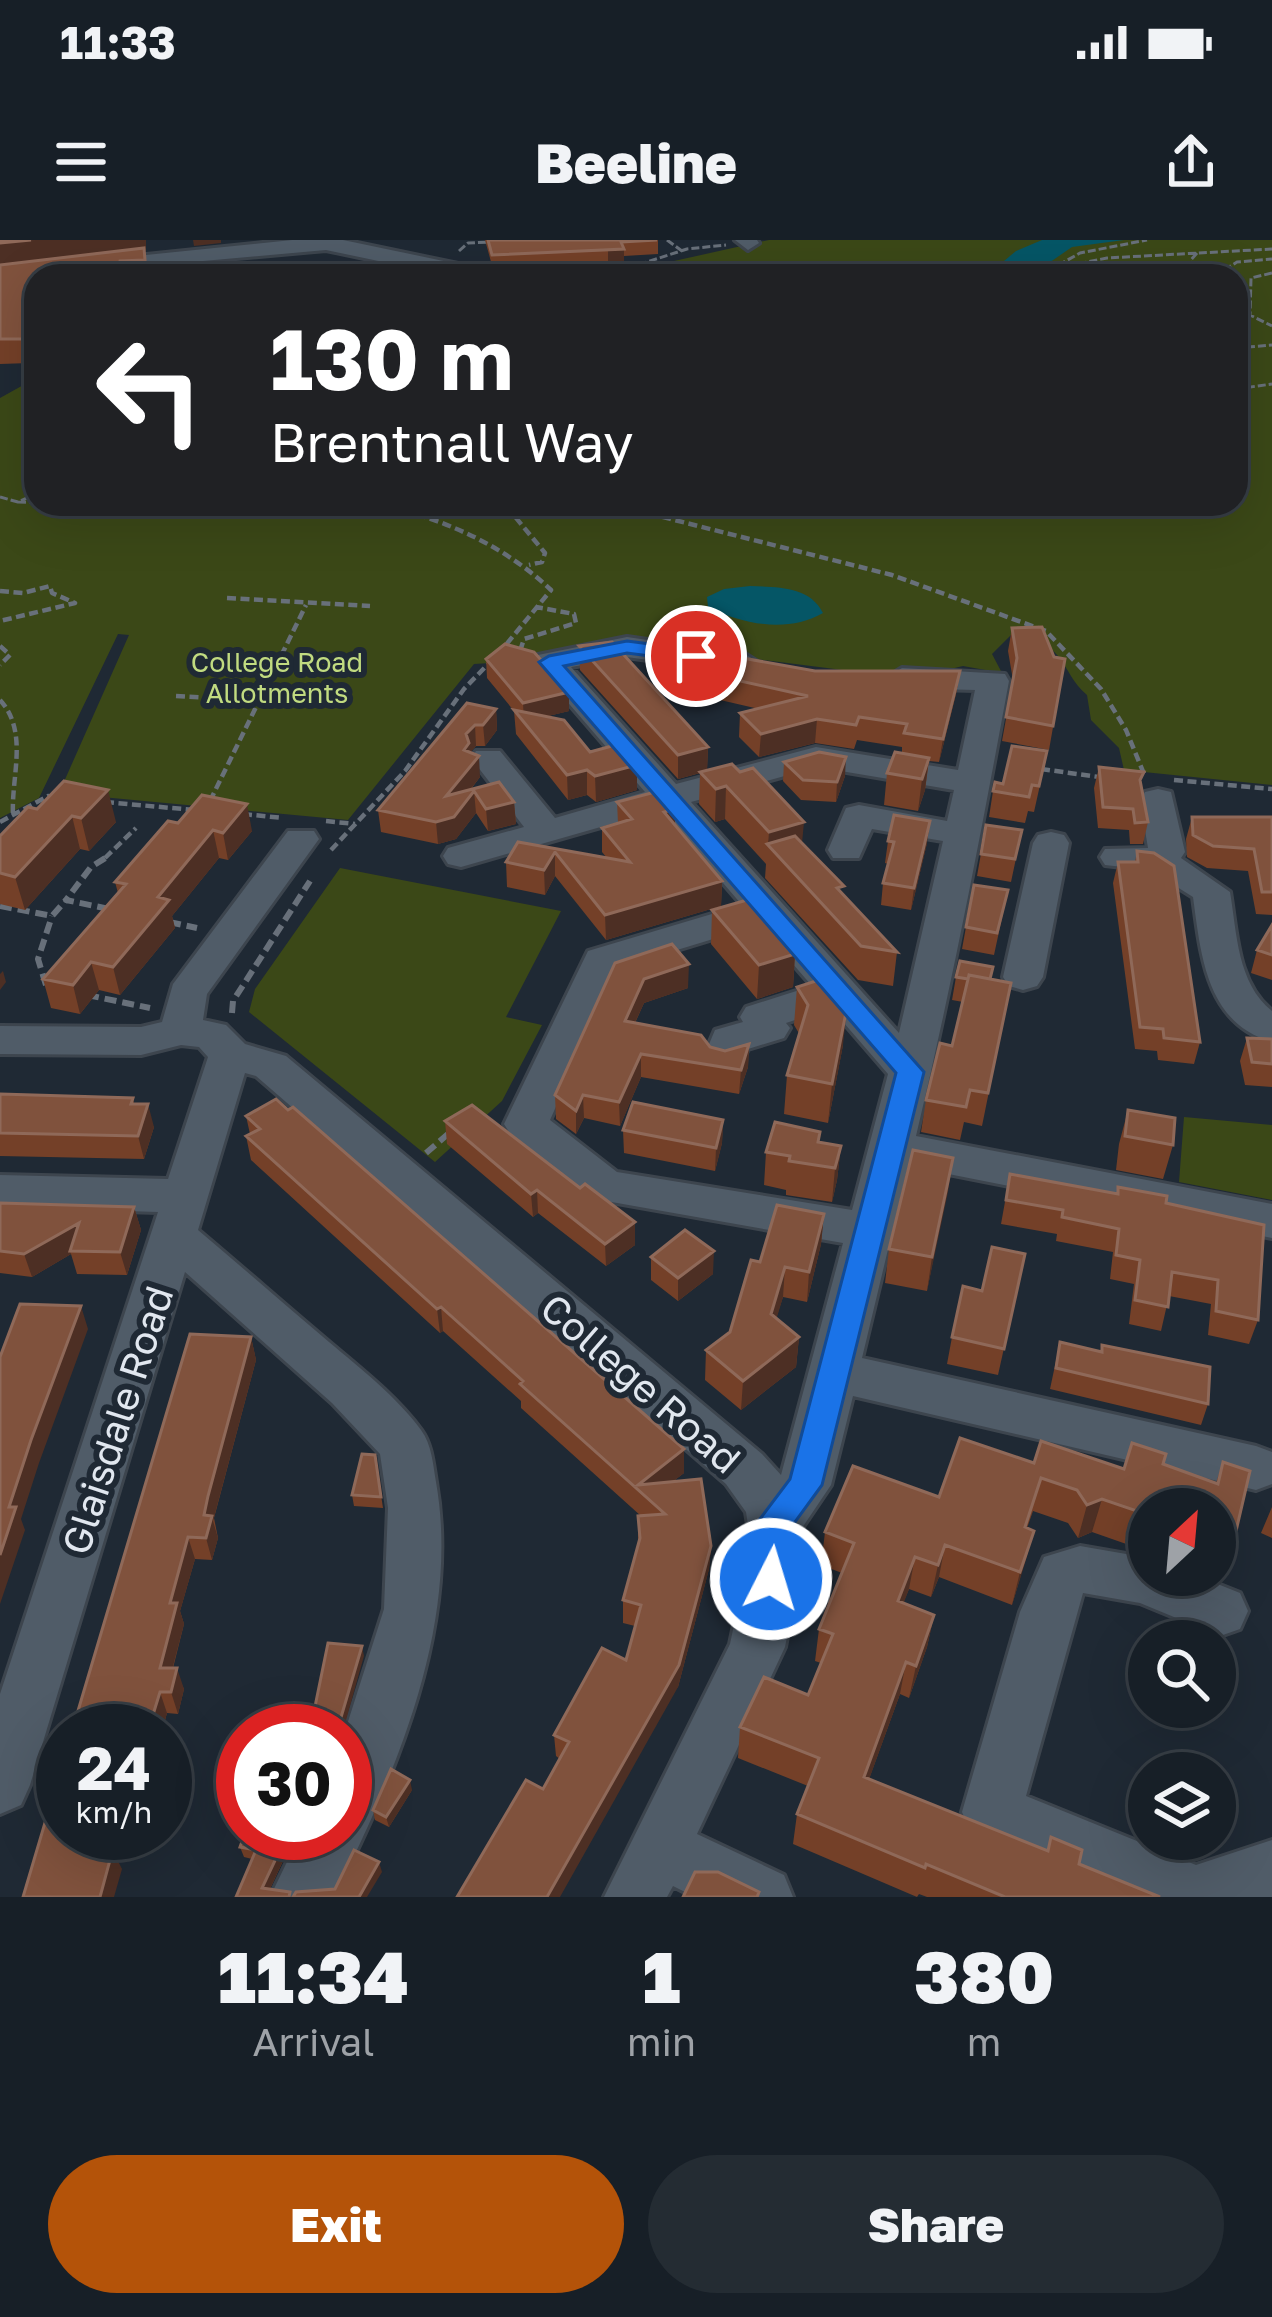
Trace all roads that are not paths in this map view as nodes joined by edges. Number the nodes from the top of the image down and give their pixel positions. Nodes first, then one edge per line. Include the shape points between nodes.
1 (326, 242) edge
2 (169, 249) edge
3 (78, 264) edge
4 (426, 264) edge
5 (767, 668) edge
6 (864, 679) edge
7 (488, 758) dead end
8 (1021, 759) edge
9 (977, 765) junction
10 (1159, 786) road end
11 (668, 797) junction
12 (302, 826) road end
13 (963, 831) junction
14 (548, 833) junction
15 (846, 850) dead end
16 (461, 856) dead end
17 (1118, 857) edge
18 (1159, 860) junction
19 (952, 888) junction
20 (1042, 903) junction
21 (767, 909) junction
22 (932, 982) junction
23 (839, 991) junction
24 (182, 1023) junction
25 (1272, 1028) edge
26 (0, 1040) edge
27 (230, 1054) junction
28 (724, 1056) edge
29 (910, 1072) junction
30 (891, 1147) junction
31 (0, 1191) edge
32 (182, 1216) junction
33 (1272, 1221) edge
34 (870, 1230) junction
35 (834, 1372) junction
36 (1256, 1468) dead end
37 (774, 1523) junction
38 (1220, 1611) dead end
39 (372, 1736) edge
40 (0, 1785) edge
41 (320, 1860) edge
42 (1272, 1871) edge
43 (648, 1873) edge
44 (301, 1897) edge
45 (762, 1897) edge

1 - 2 street via 206,257
1 - 4 street
2 - 3 street
5 - 11 street via 627,647 549,662
6 - 9 street via 993,681
7 - 14 street
8 - 9 street
9 - 11 street via 816,757
9 - 13 street
10 - 18 street via 1167,852
11 - 14 street
11 - 21 street
12 - 24 street via 187,993
13 - 15 street via 860,816
13 - 19 street
13 - 20 street via 1055,843
14 - 16 street
17 - 18 street
18 - 25 street via 1227,915 1232,994 1250,1018
19 - 20 street
19 - 22 street
20 - 22 street via 1026,978
21 - 23 street
21 - 34 street via 602,960 526,1124 604,1186
22 - 29 street
23 - 28 street via 760,1017 769,1028 730,1040
23 - 29 street
24 - 26 street via 141,1041
24 - 27 street, College Road
27 - 32 street, Glaisdale Road
27 - 37 street, College Road via 271,1066 744,1469 771,1505
29 - 30 street
30 - 33 street via 1049,1192
30 - 34 street
31 - 32 street
32 - 39 street via 404,1446 414,1508 412,1609
32 - 40 street, Glaisdale Road
34 - 35 street
35 - 36 street
35 - 37 street via 805,1485
37 - 43 street via 778,1544 758,1647
38 - 42 street via 1105,1569 1063,1574 992,1812 1196,1896
41 - 44 street
43 - 45 street

